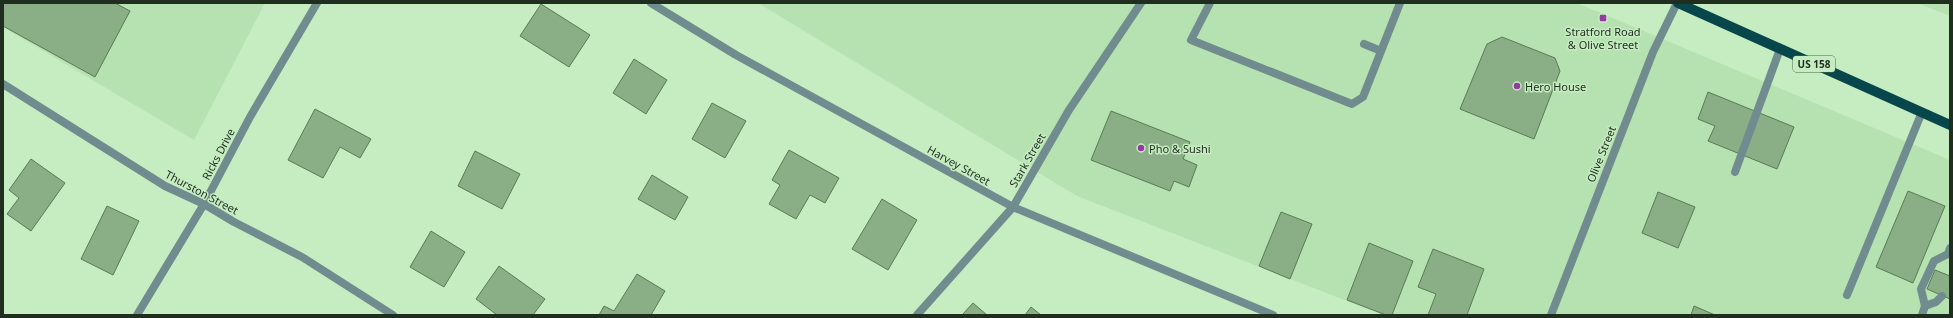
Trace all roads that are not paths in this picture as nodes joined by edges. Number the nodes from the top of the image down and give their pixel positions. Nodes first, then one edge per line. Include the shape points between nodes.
1 (317, 3) edge
2 (651, 3) edge
3 (1141, 3) edge
4 (1210, 3) edge
5 (1400, 3) edge
6 (1678, 3) edge
7 (1364, 44) dead end
8 (1780, 49) junction
9 (1381, 51) junction
10 (3, 84) edge
11 (1922, 112) junction
12 (1950, 125) edge
13 (1735, 172) dead end
14 (204, 204) junction
15 (1013, 207) junction
16 (1949, 253) edge
17 (1847, 295) dead end
18 (1942, 296) dead end
19 (1925, 306) junction
20 (137, 315) edge
21 (393, 315) edge
22 (917, 315) edge
23 (1272, 315) edge
24 (1551, 315) edge
25 (1922, 315) edge

1 - 14 street, Ricks Drive via 250,117
2 - 15 street, Harvey Street via 736,54
3 - 15 street, Stark Street via 1069,110
4 - 9 street via 1191,40 1352,104 1364,97
5 - 9 street
6 - 8 main road, US 158
6 - 24 street, Olive Street via 1653,52
7 - 9 street
8 - 11 main road, US 158
8 - 13 street
10 - 14 street, Thurston Street via 165,186
11 - 12 main road, US 158
11 - 17 street
14 - 20 street, Ricks Drive
14 - 21 street, Thurston Street via 302,257
15 - 22 street, Stark Street
15 - 23 street, Harvey Street
16 - 19 street via 1934,260 1920,289
18 - 19 street via 1936,302
19 - 25 street

